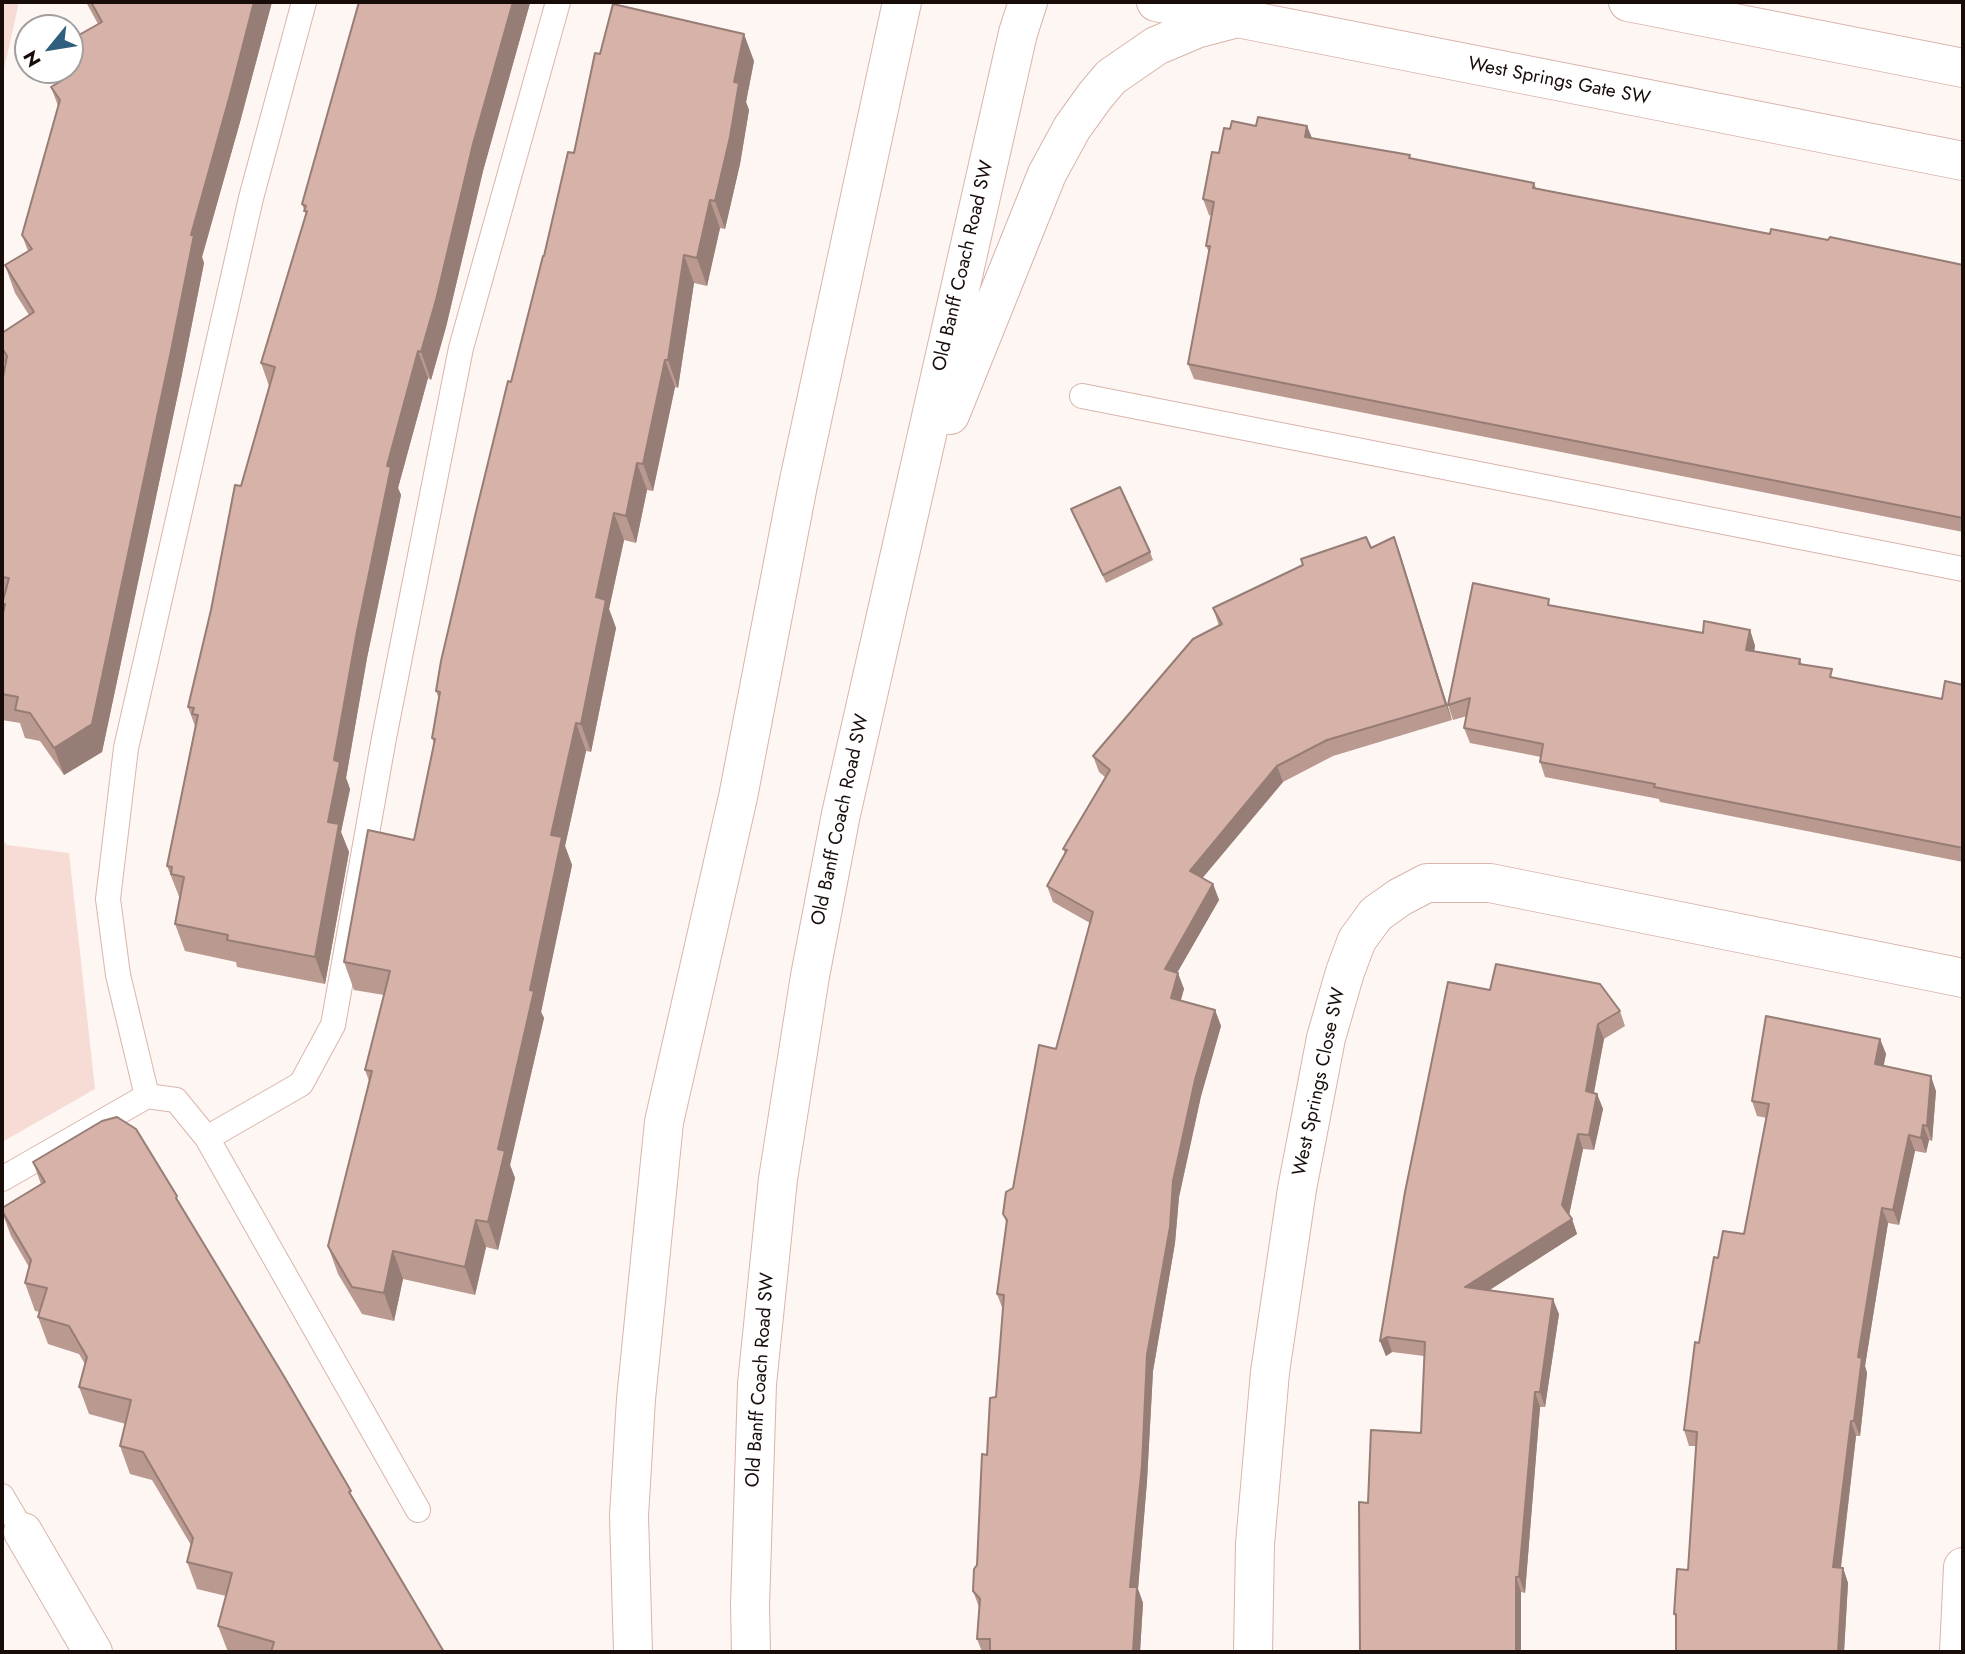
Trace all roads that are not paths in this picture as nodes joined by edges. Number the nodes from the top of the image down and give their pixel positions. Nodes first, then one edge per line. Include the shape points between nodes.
1 (304, 2) edge
2 (558, 2) edge
3 (902, 2) edge
4 (1028, 2) edge
5 (1156, 2) edge
6 (1628, 2) edge
7 (1234, 19) junction
8 (1963, 68) edge
9 (1963, 161) edge
10 (1082, 396) dead end
11 (906, 521) junction
12 (1963, 569) edge
13 (1963, 978) edge
14 (147, 1096) junction
15 (207, 1138) junction
16 (2, 1179) edge
17 (2, 1496) edge
18 (418, 1510) dead end
19 (23, 1532) joint
20 (1963, 1567) edge
21 (93, 1652) edge
22 (633, 1652) edge
23 (751, 1652) edge
24 (1253, 1652) edge
25 (1959, 1652) edge

1 - 14 lane via 251,198 126,748 107,899 118,975
2 - 15 lane via 461,348 333,1024 301,1084
3 - 22 main road via 738,797 664,1122 629,1516
4 - 11 main road, Old Banff Coach Road SW
5 - 7 main road, West Springs Gate SW
6 - 8 main road
7 - 9 main road, West Springs Gate SW
7 - 11 main road via 1156,46 1111,77 1072,128 1047,174
10 - 12 lane
11 - 23 main road, Old Banff Coach Road SW via 841,814 778,1179 757,1384
13 - 24 main road, West Springs Close SW via 1490,883 1427,883 1376,914 1357,940 1326,1038 1297,1189 1270,1372 1255,1544
14 - 15 lane via 176,1100
14 - 16 lane
15 - 18 lane
17 - 19 lane
19 - 21 main road
20 - 25 main road

